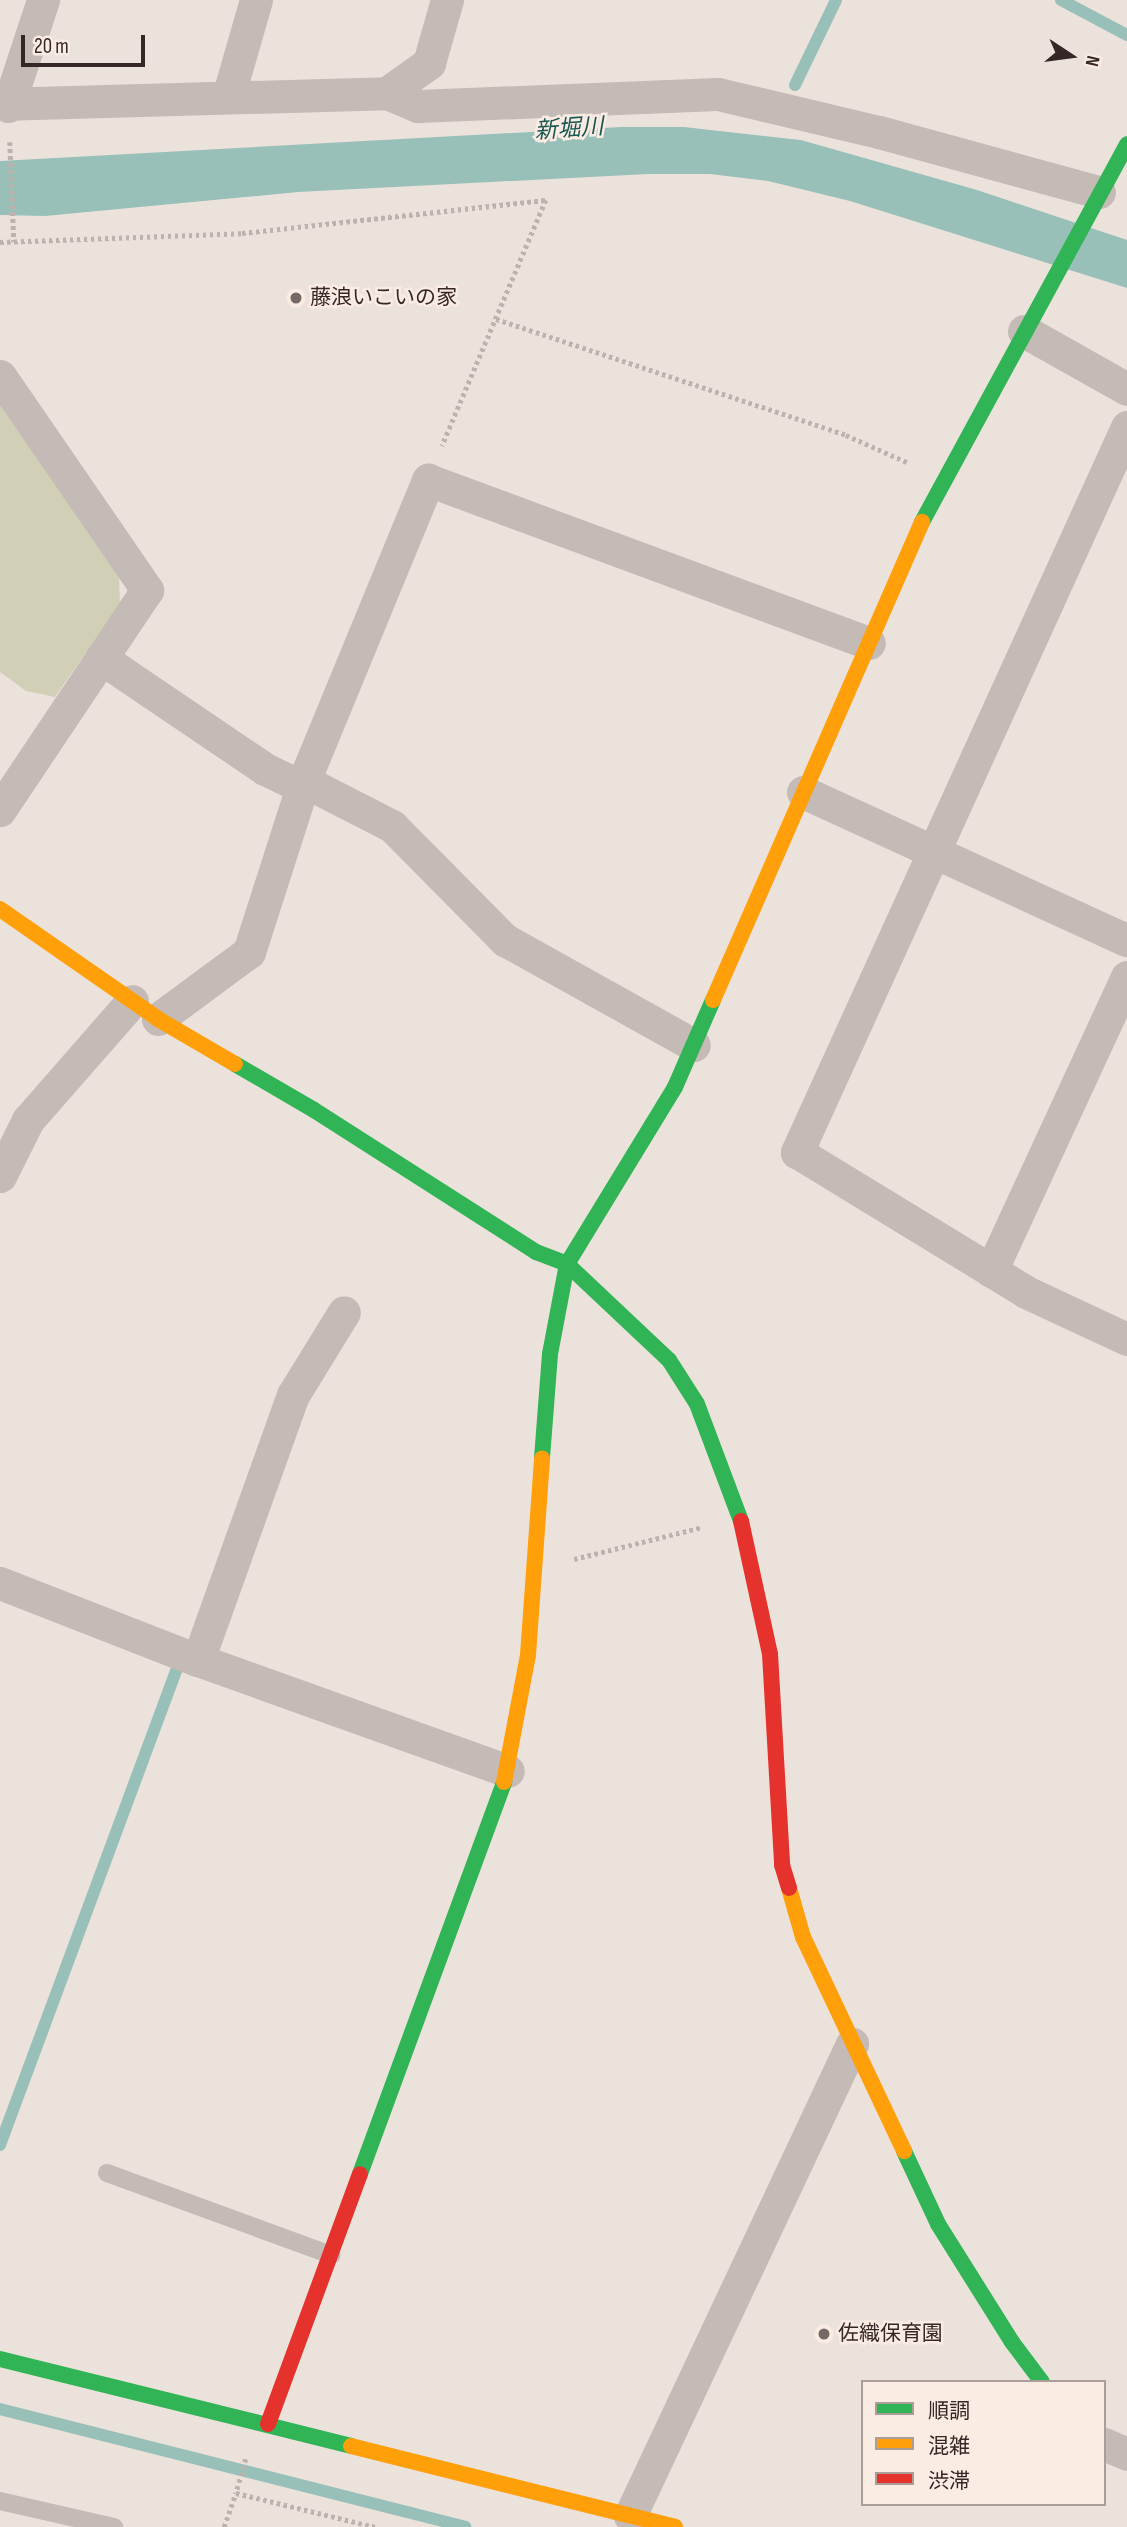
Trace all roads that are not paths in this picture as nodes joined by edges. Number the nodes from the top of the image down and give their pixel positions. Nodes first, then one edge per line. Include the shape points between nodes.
1 (43, 0) edge
2 (256, 0) edge
3 (447, 0) edge
4 (387, 93) junction
5 (228, 97) junction
6 (6, 115) edge
7 (1127, 144) edge
8 (1096, 197) junction
9 (1024, 331) junction
10 (0, 376) edge
11 (1127, 389) edge
12 (1127, 427) edge
13 (869, 643) junction
14 (101, 658) junction
15 (303, 784) junction
16 (803, 792) junction
17 (0, 810) edge
18 (934, 851) junction
19 (0, 909) edge
20 (1127, 940) edge
21 (1127, 977) edge
22 (145, 1010) junction
23 (694, 1045) junction
24 (0, 1176) edge
25 (567, 1264) junction
26 (991, 1271) junction
27 (344, 1312) dead end
28 (1127, 1339) edge
29 (0, 1583) edge
30 (198, 1660) junction
31 (508, 1771) junction
32 (852, 2044) junction
33 (107, 2173) dead end
34 (331, 2255) junction
35 (0, 2359) edge
36 (1040, 2380) edge
37 (268, 2424) junction
38 (1106, 2445) edge
39 (1127, 2454) edge
40 (0, 2501) edge
41 (628, 2521) edge
42 (114, 2527) edge
43 (675, 2527) edge

1 - 6 street
2 - 5 street
3 - 4 street via 429,63
4 - 5 street
4 - 8 street via 418,106 718,94 879,132
5 - 6 street
7 - 8 street
8 - 9 street
9 - 11 street
9 - 13 street via 921,524
10 - 14 street via 147,590
12 - 18 street
13 - 15 street via 428,480
13 - 16 street
14 - 15 street via 265,769
14 - 17 street
15 - 22 street via 249,952
15 - 23 street via 392,827 505,940
16 - 18 street
16 - 23 street
18 - 20 street
18 - 26 street via 797,1152
19 - 22 street
21 - 26 street
22 - 24 street via 28,1120
22 - 25 street via 536,1252
23 - 25 street via 675,1087
25 - 31 street via 551,1354 528,1655
25 - 32 street via 669,1360 697,1404 740,1518 770,1654 782,1865 803,1937
26 - 28 street
27 - 30 street via 293,1395
29 - 30 street
30 - 31 street
31 - 34 street
32 - 36 street via 939,2224
32 - 41 street
33 - 34 lane
34 - 37 street
35 - 37 street
37 - 41 street
38 - 39 street
40 - 42 lane
41 - 43 street

